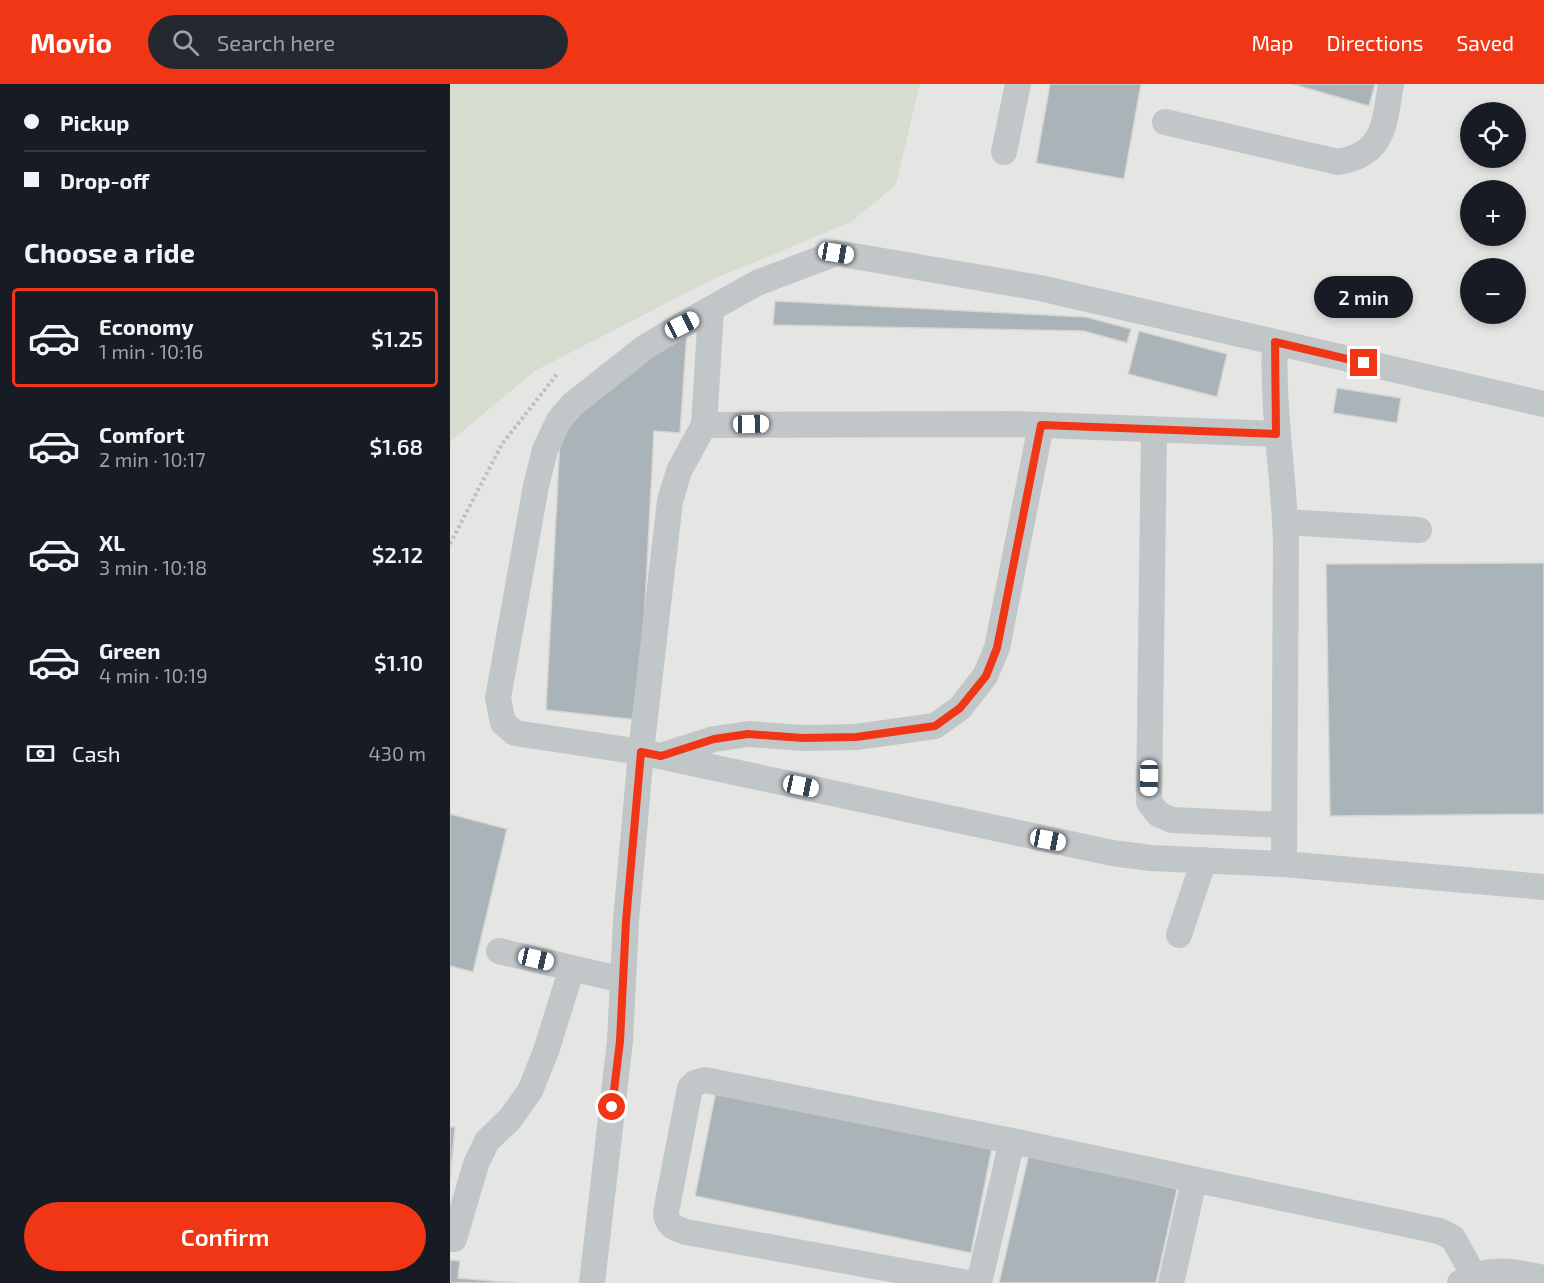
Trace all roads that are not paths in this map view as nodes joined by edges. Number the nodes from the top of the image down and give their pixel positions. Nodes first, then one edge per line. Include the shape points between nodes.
1 (1018, 84) edge
2 (1391, 84) edge
3 (1164, 122) dead end
4 (1004, 152) dead end
5 (711, 310) junction
6 (1275, 342) junction
7 (1544, 404) edge
8 (704, 425) junction
9 (1041, 425) junction
10 (1154, 429) junction
11 (1276, 434) junction
12 (1285, 522) junction
13 (1419, 530) dead end
14 (651, 754) junction
15 (1282, 825) junction
16 (1204, 860) junction
17 (1284, 864) junction
18 (1544, 887) edge
19 (1179, 935) dead end
20 (499, 951) dead end
21 (572, 968) junction
22 (623, 980) junction
23 (1012, 1141) junction
24 (1194, 1180) junction
25 (454, 1239) dead end
26 (1544, 1278) edge
27 (1466, 1279) edge
28 (592, 1283) edge
29 (968, 1283) edge
30 (979, 1283) edge
31 (1172, 1283) edge

1 - 4 lane
2 - 3 lane via 1380,137 1371,150 1338,162
5 - 6 lane via 757,283 836,253 1040,288
5 - 8 lane
5 - 14 lane via 644,348 572,405 559,420 545,450 536,486 501,673 498,698 503,723 515,733
6 - 7 lane
6 - 11 lane
8 - 9 lane
8 - 14 lane via 679,471 670,501
9 - 10 lane
9 - 14 lane via 997,648 986,676 960,708 935,726 901,732 803,738 748,734
10 - 11 lane
10 - 15 lane via 1149,802 1158,814 1172,820
11 - 12 lane
12 - 13 lane
12 - 15 lane
14 - 16 lane via 1112,853
14 - 22 lane
15 - 17 lane
16 - 17 lane
16 - 19 lane
17 - 18 lane
20 - 21 lane
21 - 22 lane
21 - 25 lane via 530,1091 510,1119 487,1141 476,1164
22 - 28 lane via 620,1041
23 - 24 lane
23 - 29 lane via 705,1080 690,1088 666,1212 672,1227
23 - 30 lane
24 - 27 lane via 1439,1230 1453,1238
24 - 31 lane
26 - 27 lane via 1512,1270

